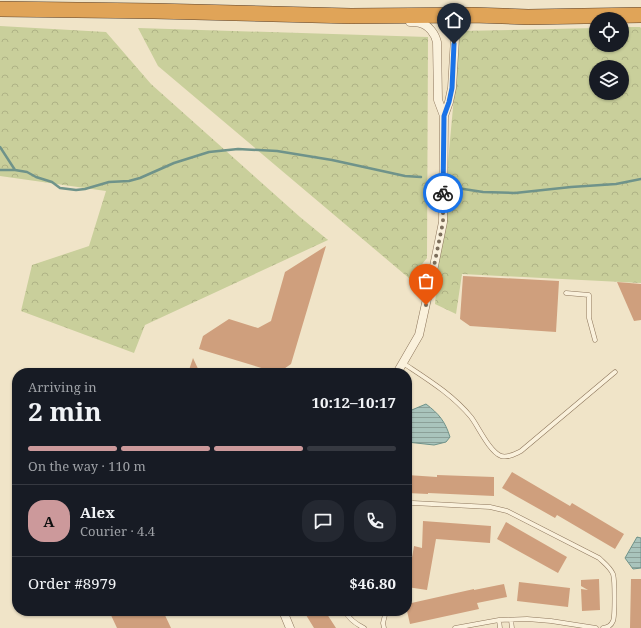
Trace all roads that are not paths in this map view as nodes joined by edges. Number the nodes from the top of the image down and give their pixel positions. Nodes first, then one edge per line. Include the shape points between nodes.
1 (0, 9) edge
2 (472, 15) junction
3 (641, 15) edge
4 (351, 16) junction
5 (444, 116) junction
6 (566, 293) dead end
7 (595, 340) dead end
8 (403, 363) junction
9 (400, 368) edge
10 (410, 368) edge
11 (412, 369) edge
12 (615, 372) dead end
13 (412, 503) edge
14 (285, 616) edge
15 (349, 616) edge
16 (385, 616) edge
17 (499, 620) junction
18 (511, 620) junction
19 (290, 628) edge
20 (364, 628) edge
21 (384, 628) edge
22 (455, 628) edge
23 (500, 628) edge
24 (512, 628) edge
25 (596, 628) edge
26 (603, 628) edge

1 - 4 highway
2 - 3 highway
2 - 4 highway
2 - 5 street via 460,27 455,38 452,88
4 - 5 street via 382,22 420,23 432,31 437,42 438,100
5 - 8 street via 443,222 419,335
6 - 7 lane via 589,294 589,318
8 - 9 street
8 - 10 lane
11 - 12 lane via 449,395 472,418 494,451 500,456 508,457 521,451
13 - 26 lane via 490,507 507,511 599,558 610,568 613,576 613,620 609,626
14 - 19 street
15 - 20 lane
16 - 21 lane
17 - 18 lane
17 - 22 lane
17 - 23 lane
18 - 24 lane
18 - 25 lane via 551,620

